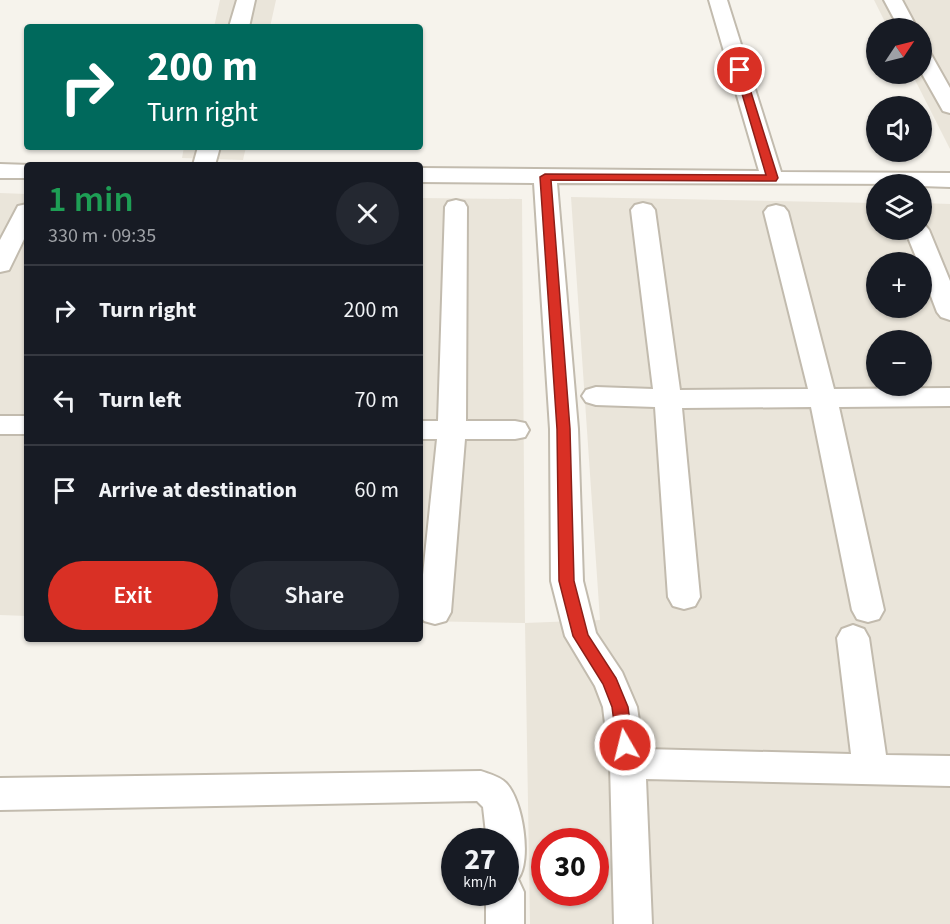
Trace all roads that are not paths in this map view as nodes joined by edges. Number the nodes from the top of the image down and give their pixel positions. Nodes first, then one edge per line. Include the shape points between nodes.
1 (246, 0) edge
2 (718, 0) edge
3 (893, 0) edge
4 (903, 18) edge
5 (240, 24) edge
6 (932, 67) edge
7 (944, 83) edge
8 (950, 107) edge
9 (0, 171) edge
10 (24, 171) edge
11 (423, 175) edge
12 (772, 178) junction
13 (950, 180) edge
14 (0, 184) edge
15 (546, 184) junction
16 (24, 185) edge
17 (423, 191) edge
18 (866, 196) edge
19 (932, 197) edge
20 (950, 197) edge
21 (456, 207) dead end
22 (644, 210) dead end
23 (776, 212) dead end
24 (24, 215) edge
25 (921, 240) edge
26 (0, 265) edge
27 (950, 312) edge
28 (596, 396) dead end
29 (823, 397) junction
30 (950, 397) edge
31 (668, 399) junction
32 (0, 425) edge
33 (24, 425) edge
34 (423, 430) edge
35 (452, 430) junction
36 (515, 430) dead end
37 (684, 597) dead end
38 (435, 612) dead end
39 (628, 764) junction
40 (871, 769) junction
41 (950, 771) edge
42 (0, 794) edge
43 (504, 828) edge
44 (505, 906) edge
45 (505, 924) edge
46 (633, 924) edge

1 - 5 street
2 - 12 street
3 - 4 street
6 - 7 street
7 - 8 street
9 - 10 street
11 - 15 street
12 - 13 street
12 - 15 street
14 - 16 street
15 - 17 street
15 - 18 street
15 - 39 street via 564,429 567,581 581,636 610,682 620,707
19 - 20 street
21 - 35 street
22 - 31 street
23 - 29 street
24 - 26 street
25 - 27 street
28 - 31 street
29 - 30 street
29 - 31 street
29 - 40 street via 861,624
31 - 37 street
32 - 33 street
34 - 35 street
35 - 36 street
35 - 38 street
39 - 40 street
39 - 46 street
40 - 41 street
42 - 43 street via 478,786 493,792
44 - 45 street

